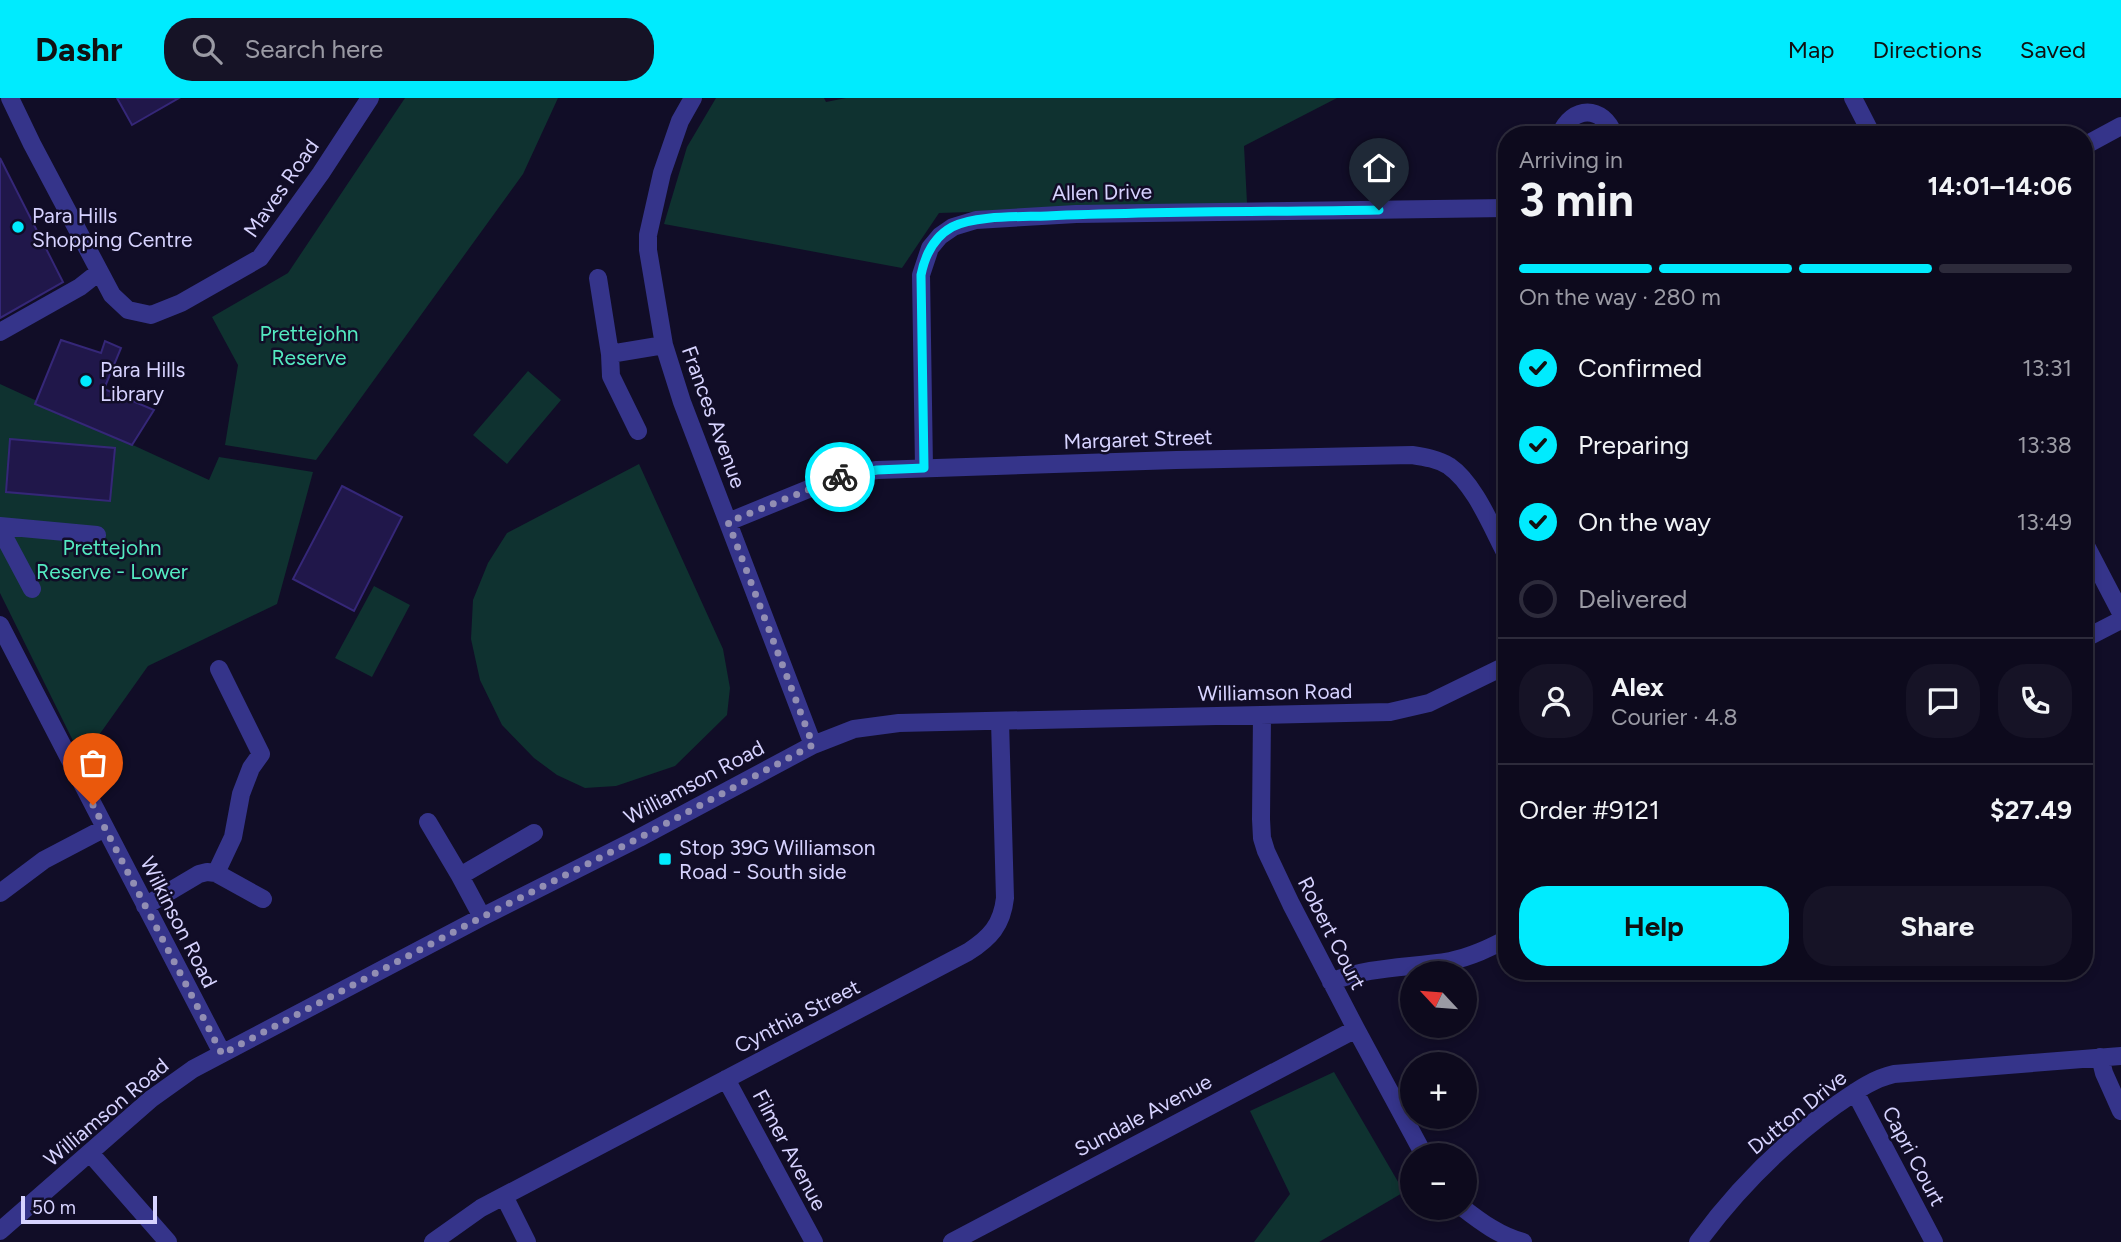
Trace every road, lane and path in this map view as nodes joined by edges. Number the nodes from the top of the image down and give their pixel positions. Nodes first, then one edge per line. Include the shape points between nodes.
1 (10, 98) edge
2 (370, 98) edge
3 (693, 98) edge
4 (1853, 98) edge
5 (1565, 126) edge
6 (1609, 126) edge
7 (1867, 126) edge
8 (2121, 126) edge
9 (2093, 141) edge
10 (1498, 208) edge
11 (99, 272) junction
12 (598, 278) dead end
13 (0, 332) edge
14 (664, 345) junction
15 (610, 354) junction
16 (638, 431) dead end
17 (924, 468) junction
18 (728, 522) junction
19 (0, 527) edge
20 (97, 535) dead end
21 (1498, 539) edge
22 (2093, 559) edge
23 (32, 589) dead end
24 (2121, 613) edge
25 (2121, 620) edge
26 (0, 625) edge
27 (2093, 634) edge
28 (219, 669) dead end
29 (1498, 669) edge
30 (1262, 715) junction
31 (1000, 721) junction
32 (813, 745) junction
33 (428, 822) dead end
34 (105, 828) junction
35 (534, 833) dead end
36 (216, 873) junction
37 (460, 876) junction
38 (0, 893) edge
39 (263, 898) dead end
40 (145, 905) junction
41 (482, 917) junction
42 (1498, 943) edge
43 (1331, 982) junction
44 (1356, 1029) junction
45 (222, 1054) junction
46 (2121, 1056) edge
47 (2100, 1057) junction
48 (726, 1079) junction
49 (1855, 1092) junction
50 (2121, 1111) edge
51 (1418, 1143) edge
52 (90, 1153) junction
53 (504, 1196) junction
54 (1477, 1219) edge
55 (0, 1231) edge
56 (168, 1242) edge
57 (433, 1242) edge
58 (527, 1242) edge
59 (814, 1242) edge
60 (952, 1242) edge
61 (1523, 1242) edge
62 (1698, 1242) edge
63 (1934, 1242) edge

1 - 11 street, Maves Road
2 - 11 street, Maves Road via 253,263 151,315 121,305
3 - 14 street, Frances Avenue via 674,135 650,222 648,250
4 - 7 street
5 - 6 street via 1584,112
8 - 9 street
10 - 17 street, Allen Drive via 1076,214 976,220 953,227 930,248 921,275
11 - 13 street
12 - 15 street
14 - 15 street
14 - 18 street, Frances Avenue
15 - 16 street via 611,376
17 - 18 street, Margaret Street via 846,475
17 - 21 street, Margaret Street via 1425,457 1458,474
18 - 32 street, Frances Avenue
19 - 20 street
19 - 23 street
22 - 24 street
25 - 27 street
26 - 34 street, Wilkinson Road
28 - 36 street via 264,755 250,768 233,837
29 - 30 street, Williamson Road via 1429,703 1405,709
30 - 31 street, Williamson Road
30 - 43 street, Robert Court via 1262,838
31 - 32 street, Williamson Road via 874,725
31 - 48 street, Cynthia Street via 1005,898 996,930 968,952
32 - 41 street, Williamson Road
33 - 37 street
34 - 38 street via 44,860
34 - 40 street, Wilkinson Road
35 - 37 street
36 - 39 street
36 - 40 street via 199,874
37 - 41 street
40 - 45 street, Wilkinson Road
41 - 45 street, Williamson Road
42 - 43 street via 1451,961 1364,971
43 - 44 street, Robert Court
44 - 51 street, Robert Court
44 - 60 street, Sundale Avenue
45 - 52 street, Williamson Road via 151,1099
46 - 47 street, Dutton Drive
47 - 49 street, Dutton Drive via 1894,1074
47 - 50 street
48 - 53 street, Cynthia Street
48 - 59 street, Filmer Avenue
49 - 62 street, Dutton Drive via 1773,1157
49 - 63 street, Capri Court
52 - 55 street, Williamson Road
52 - 56 street
53 - 57 street, Cynthia Street
53 - 58 street
54 - 61 street

